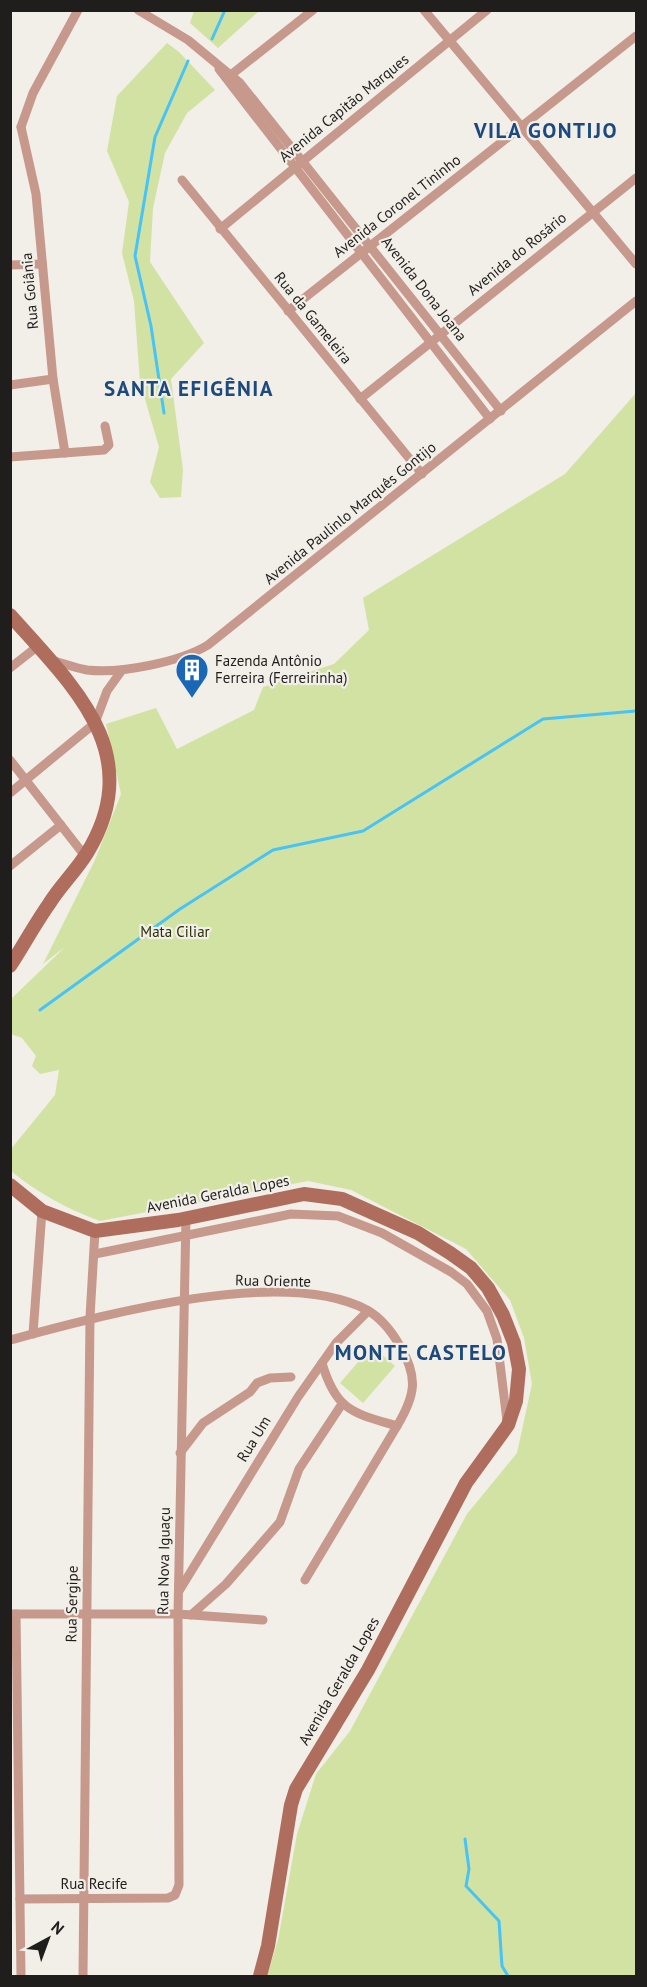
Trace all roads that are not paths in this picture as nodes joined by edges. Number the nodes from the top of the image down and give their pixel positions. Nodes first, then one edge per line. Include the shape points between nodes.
1 (78, 10) edge
2 (138, 10) edge
3 (313, 10) edge
4 (424, 10) edge
5 (487, 10) edge
6 (636, 36) edge
7 (450, 41) junction
8 (228, 77) junction
9 (10, 123) edge
10 (521, 126) junction
11 (21, 127) junction
12 (303, 161) junction
13 (294, 169) junction
14 (636, 178) edge
15 (182, 180) dead end
16 (594, 212) junction
17 (220, 229) junction
18 (371, 246) junction
19 (361, 254) junction
20 (42, 264) junction
21 (636, 264) edge
22 (10, 265) edge
23 (636, 301) edge
24 (288, 311) junction
25 (441, 334) junction
26 (431, 342) junction
27 (53, 379) junction
28 (10, 385) edge
29 (360, 399) junction
30 (501, 411) junction
31 (490, 419) junction
32 (105, 426) dead end
33 (65, 453) junction
34 (10, 457) edge
35 (422, 474) junction
36 (10, 615) edge
37 (38, 646) junction
38 (51, 660) junction
39 (10, 668) edge
40 (122, 670) junction
41 (91, 717) junction
42 (10, 760) edge
43 (27, 781) junction
44 (10, 794) edge
45 (61, 825) junction
46 (85, 856) junction
47 (10, 866) edge
48 (10, 966) edge
49 (10, 1185) edge
50 (42, 1211) junction
51 (186, 1218) junction
52 (95, 1231) junction
53 (186, 1234) junction
54 (94, 1254) junction
55 (183, 1300) junction
56 (368, 1311) junction
57 (90, 1317) junction
58 (33, 1334) junction
59 (10, 1340) edge
60 (322, 1363) junction
61 (291, 1377) dead end
62 (342, 1404) junction
63 (508, 1425) junction
64 (397, 1426) junction
65 (180, 1453) junction
66 (305, 1580) dead end
67 (178, 1593) junction
68 (13, 1614) edge
69 (178, 1614) junction
70 (87, 1615) junction
71 (191, 1615) junction
72 (263, 1620) dead end
73 (168, 1898) joint
74 (20, 1899) junction
75 (83, 1899) junction
76 (21, 1977) edge
77 (84, 1977) edge
78 (260, 1977) edge

1 - 11 street via 33,93
2 - 8 street via 188,40
3 - 8 street
4 - 7 street
5 - 7 street, Avenida Capitão Marques
6 - 10 street, Avenida Coronel Tininho
7 - 10 street
7 - 12 street, Avenida Capitão Marques
8 - 12 street, Avenida Dona Joana
8 - 13 street, Avenida Dona Joana
9 - 11 street
10 - 16 street
10 - 18 street, Avenida Coronel Tininho
11 - 20 street, Rua Goiânia via 36,194
12 - 13 street, Avenida Capitão Marques
12 - 18 street, Avenida Dona Joana
13 - 17 street, Avenida Capitão Marques
13 - 19 street, Avenida Dona Joana
14 - 16 street, Avenida do Rosário
15 - 17 street, Rua da Gameleira
16 - 21 street
16 - 25 street, Avenida do Rosário
17 - 24 street, Rua da Gameleira
18 - 19 street, Avenida Coronel Tininho
18 - 25 street, Avenida Dona Joana
19 - 24 street, Avenida Coronel Tininho
19 - 26 street, Avenida Dona Joana
20 - 22 street
20 - 27 street, Rua Goiânia
23 - 30 street, Avenida Paulinlo Marquês Gontijo
24 - 29 street, Rua da Gameleira
25 - 26 street, Avenida do Rosário
25 - 30 street, Avenida Dona Joana
26 - 29 street, Avenida do Rosário
26 - 31 street, Avenida Dona Joana
27 - 28 street
27 - 33 street, Rua Goiânia
29 - 35 street, Rua da Gameleira
30 - 31 street, Avenida Paulinlo Marquês Gontijo
31 - 35 street, Avenida Paulinlo Marquês Gontijo
32 - 33 street via 109,445 104,450
33 - 34 street
35 - 40 street, Avenida Paulinlo Marquês Gontijo via 208,645 188,654
36 - 37 main road
37 - 38 main road
37 - 39 street
38 - 40 street, Avenida Paulinlo Marquês Gontijo via 86,669
38 - 41 main road
40 - 41 street
41 - 43 street
41 - 46 main road via 100,730 111,766 96,835
42 - 43 street
43 - 44 street
43 - 45 street
45 - 46 street
45 - 47 street
46 - 48 main road via 49,903
49 - 50 main road, Avenida Geralda Lopes
50 - 52 main road, Avenida Geralda Lopes
50 - 58 street
51 - 52 main road, Avenida Geralda Lopes
51 - 53 street, Rua Nova Iguaçu
51 - 63 main road, Avenida Geralda Lopes via 304,1194 328,1196 370,1209 450,1253 471,1268 488,1288 514,1343 519,1369 516,1401
52 - 54 street, Rua Sergipe
53 - 54 street
53 - 55 street, Rua Nova Iguaçu
53 - 63 street via 291,1214 338,1216 382,1233 429,1258 467,1284 487,1311 497,1339
54 - 57 street, Rua Sergipe
55 - 56 street, Rua Oriente via 283,1293 339,1300
55 - 57 street, Rua Oriente
55 - 65 street, Rua Nova Iguaçu
56 - 60 street, Rua Um via 343,1334
56 - 64 street, Rua Oriente via 394,1335 412,1375 414,1392
57 - 58 street, Rua Oriente
57 - 70 street, Rua Sergipe
58 - 59 street, Rua Oriente
60 - 62 street via 335,1397
60 - 67 street, Rua Um via 282,1421
61 - 65 street via 257,1383 250,1392 203,1423
62 - 64 street via 364,1417
62 - 71 street via 299,1469 280,1522 226,1584
63 - 78 main road, Avenida Geralda Lopes via 466,1483 368,1670 302,1775 291,1805
64 - 66 street, Rua Oriente
65 - 67 street, Rua Nova Iguaçu
67 - 69 street, Rua Nova Iguaçu
68 - 70 street
68 - 74 street
69 - 70 street
69 - 71 street
69 - 73 street, Rua Nova Iguaçu via 180,1880 178,1891
70 - 75 street, Rua Sergipe
71 - 72 street
73 - 75 street, Rua Recife
74 - 75 street, Rua Recife
74 - 76 street
75 - 77 street, Rua Sergipe

